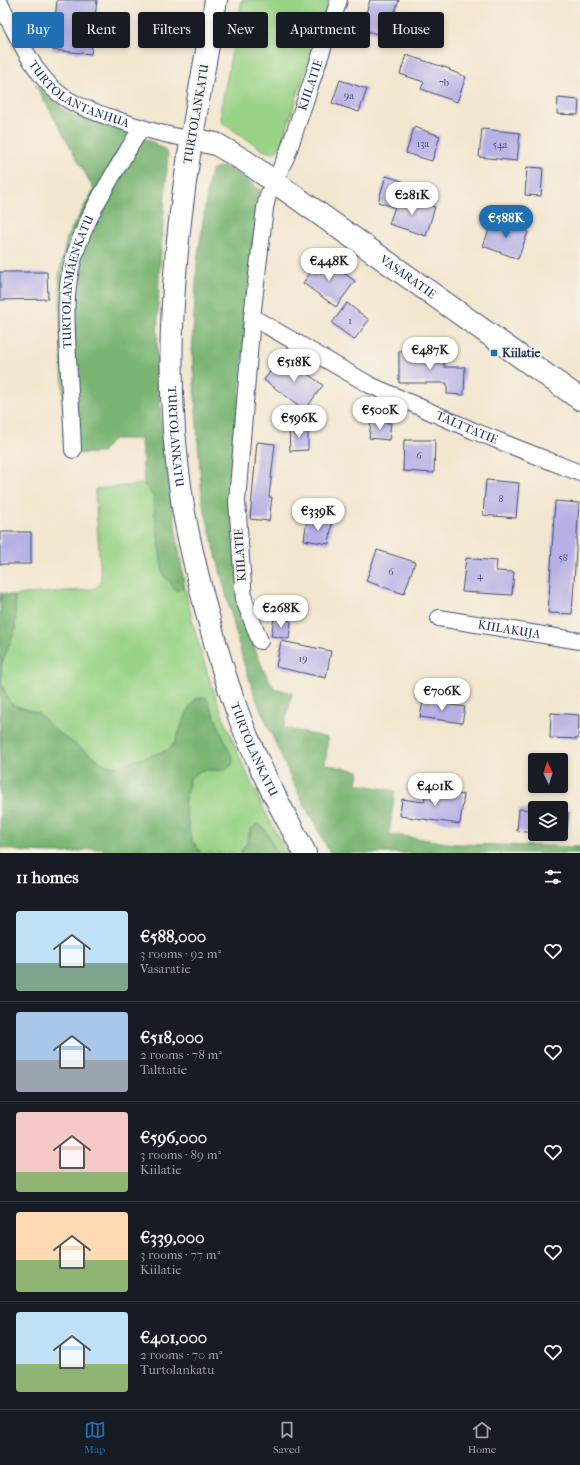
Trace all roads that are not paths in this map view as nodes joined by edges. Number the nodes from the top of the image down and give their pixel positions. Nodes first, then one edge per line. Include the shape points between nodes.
1 (216, 0) edge
2 (339, 0) edge
3 (0, 4) edge
4 (141, 128) junction
5 (192, 139) junction
6 (274, 182) junction
7 (252, 317) junction
8 (580, 399) edge
9 (73, 450) dead end
10 (580, 473) edge
11 (439, 618) dead end
12 (260, 641) dead end
13 (580, 641) edge
14 (305, 853) edge

1 - 5 main road, TURTOLANKATU
2 - 6 street, KIILATIE via 287,155
3 - 4 street, TURTOLANTANHUA via 40,73 56,92 80,106
4 - 5 street, TURTOLANTANHUA
4 - 9 street, TURTOLANMÄENKATU via 82,232 71,269 66,330
5 - 6 main road, VASARATIE via 222,147
5 - 14 main road, TURTOLANKATU via 176,262 172,355 174,423 182,500 190,545 210,625 235,707 271,791
6 - 7 street, KIILATIE via 265,208
6 - 8 main road, VASARATIE
7 - 10 street, TALTTATIE via 370,385 474,432
7 - 12 street, KIILATIE via 237,502 244,600
11 - 13 street, KIILAKUJA

